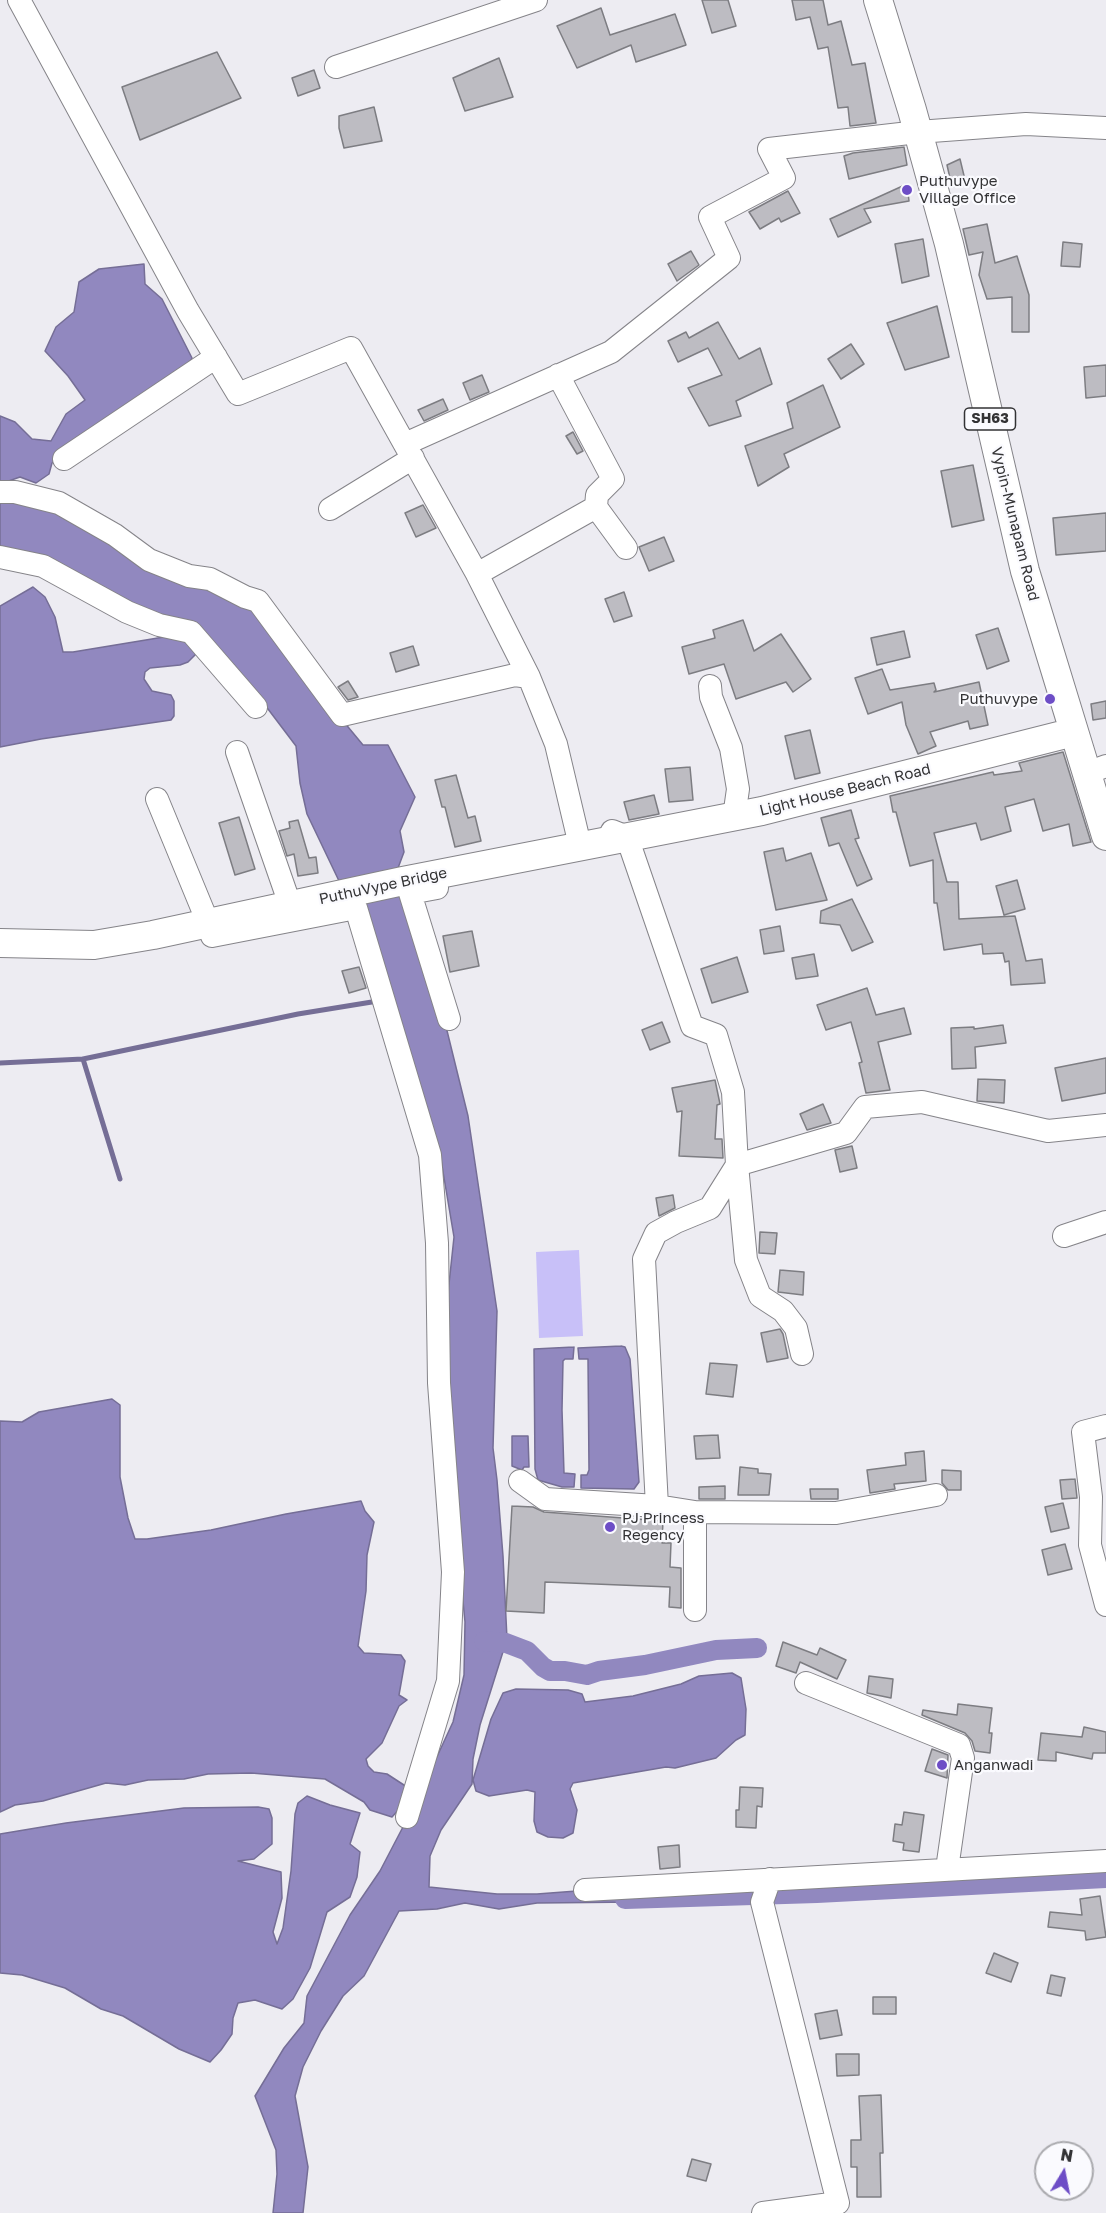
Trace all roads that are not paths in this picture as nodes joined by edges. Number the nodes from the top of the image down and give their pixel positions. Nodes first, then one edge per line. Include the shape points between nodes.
1 (19, 0) edge
2 (536, 0) edge
3 (878, 0) edge
4 (336, 67) dead end
5 (1106, 128) edge
6 (918, 132) junction
7 (216, 357) junction
8 (558, 375) junction
9 (409, 451) junction
10 (64, 459) dead end
11 (0, 492) edge
12 (596, 507) junction
13 (330, 509) dead end
14 (626, 548) dead end
15 (0, 557) edge
16 (477, 574) junction
17 (529, 677) junction
18 (710, 686) dead end
19 (256, 707) dead end
20 (1074, 732) junction
21 (237, 752) dead end
22 (1096, 770) edge
23 (157, 799) dead end
24 (734, 817) junction
25 (1106, 836) edge
26 (578, 837) junction
27 (621, 838) junction
28 (408, 871) dead end
29 (340, 885) dead end
30 (287, 896) junction
31 (204, 913) junction
32 (141, 937) junction
33 (0, 943) edge
34 (449, 1019) dead end
35 (1106, 1125) edge
36 (737, 1165) junction
37 (1106, 1222) edge
38 (1064, 1236) dead end
39 (802, 1354) dead end
40 (1106, 1426) edge
41 (520, 1481) dead end
42 (936, 1495) dead end
43 (657, 1506) junction
44 (695, 1512) junction
45 (1106, 1605) edge
46 (695, 1610) dead end
47 (806, 1683) dead end
48 (407, 1817) dead end
49 (1106, 1861) edge
50 (946, 1869) junction
51 (770, 1879) junction
52 (585, 1890) dead end
53 (763, 2213) edge

1 - 7 street
2 - 4 street
3 - 6 main road, Vypin-Munapam Road / SH63
5 - 6 street via 1026,124
6 - 8 street via 769,149 784,178 710,216 729,258 611,352
6 - 20 main road, Vypin-Munapam Road / SH63 via 949,244 1025,571
7 - 9 street via 238,394 351,348
7 - 10 street
8 - 9 street
8 - 12 street via 612,479 597,495
9 - 13 street
9 - 16 street
11 - 17 street via 59,503 149,560 189,576 210,579 258,602 342,716 515,675
12 - 14 street
12 - 16 street
15 - 19 street via 43,566 159,626 191,632
16 - 17 street
17 - 26 street via 556,744
18 - 24 street via 731,748 738,789
20 - 22 main road, Vypin-Munapam Road / SH63
20 - 24 main road, Light House Beach Road
21 - 30 street
22 - 25 main road, Vypin-Munapam Road / SH63
23 - 31 street
24 - 27 main road, Light House Beach Road
26 - 27 street via 612,831
26 - 28 street
27 - 32 main road, PuthuVype Bridge
27 - 34 street via 620,851 410,893
27 - 36 street via 692,1026 716,1035 733,1092
29 - 30 street
30 - 31 street
31 - 32 street via 138,927
32 - 33 main road via 94,945
32 - 48 street via 142,950 356,908 430,1155 436,1243 440,1383 453,1572 448,1681
35 - 36 street via 1048,1131 922,1102 865,1107 846,1133
36 - 39 street via 747,1260 760,1296 783,1311 796,1328
36 - 43 street via 710,1208 656,1233 644,1259
37 - 38 street
40 - 45 street via 1083,1432 1091,1497 1090,1545
41 - 43 street via 545,1499
42 - 44 street via 837,1513
43 - 44 street
44 - 46 street
47 - 50 street via 959,1745 963,1758
49 - 50 street
50 - 51 street
51 - 52 street
51 - 53 street via 762,1902 838,2203

